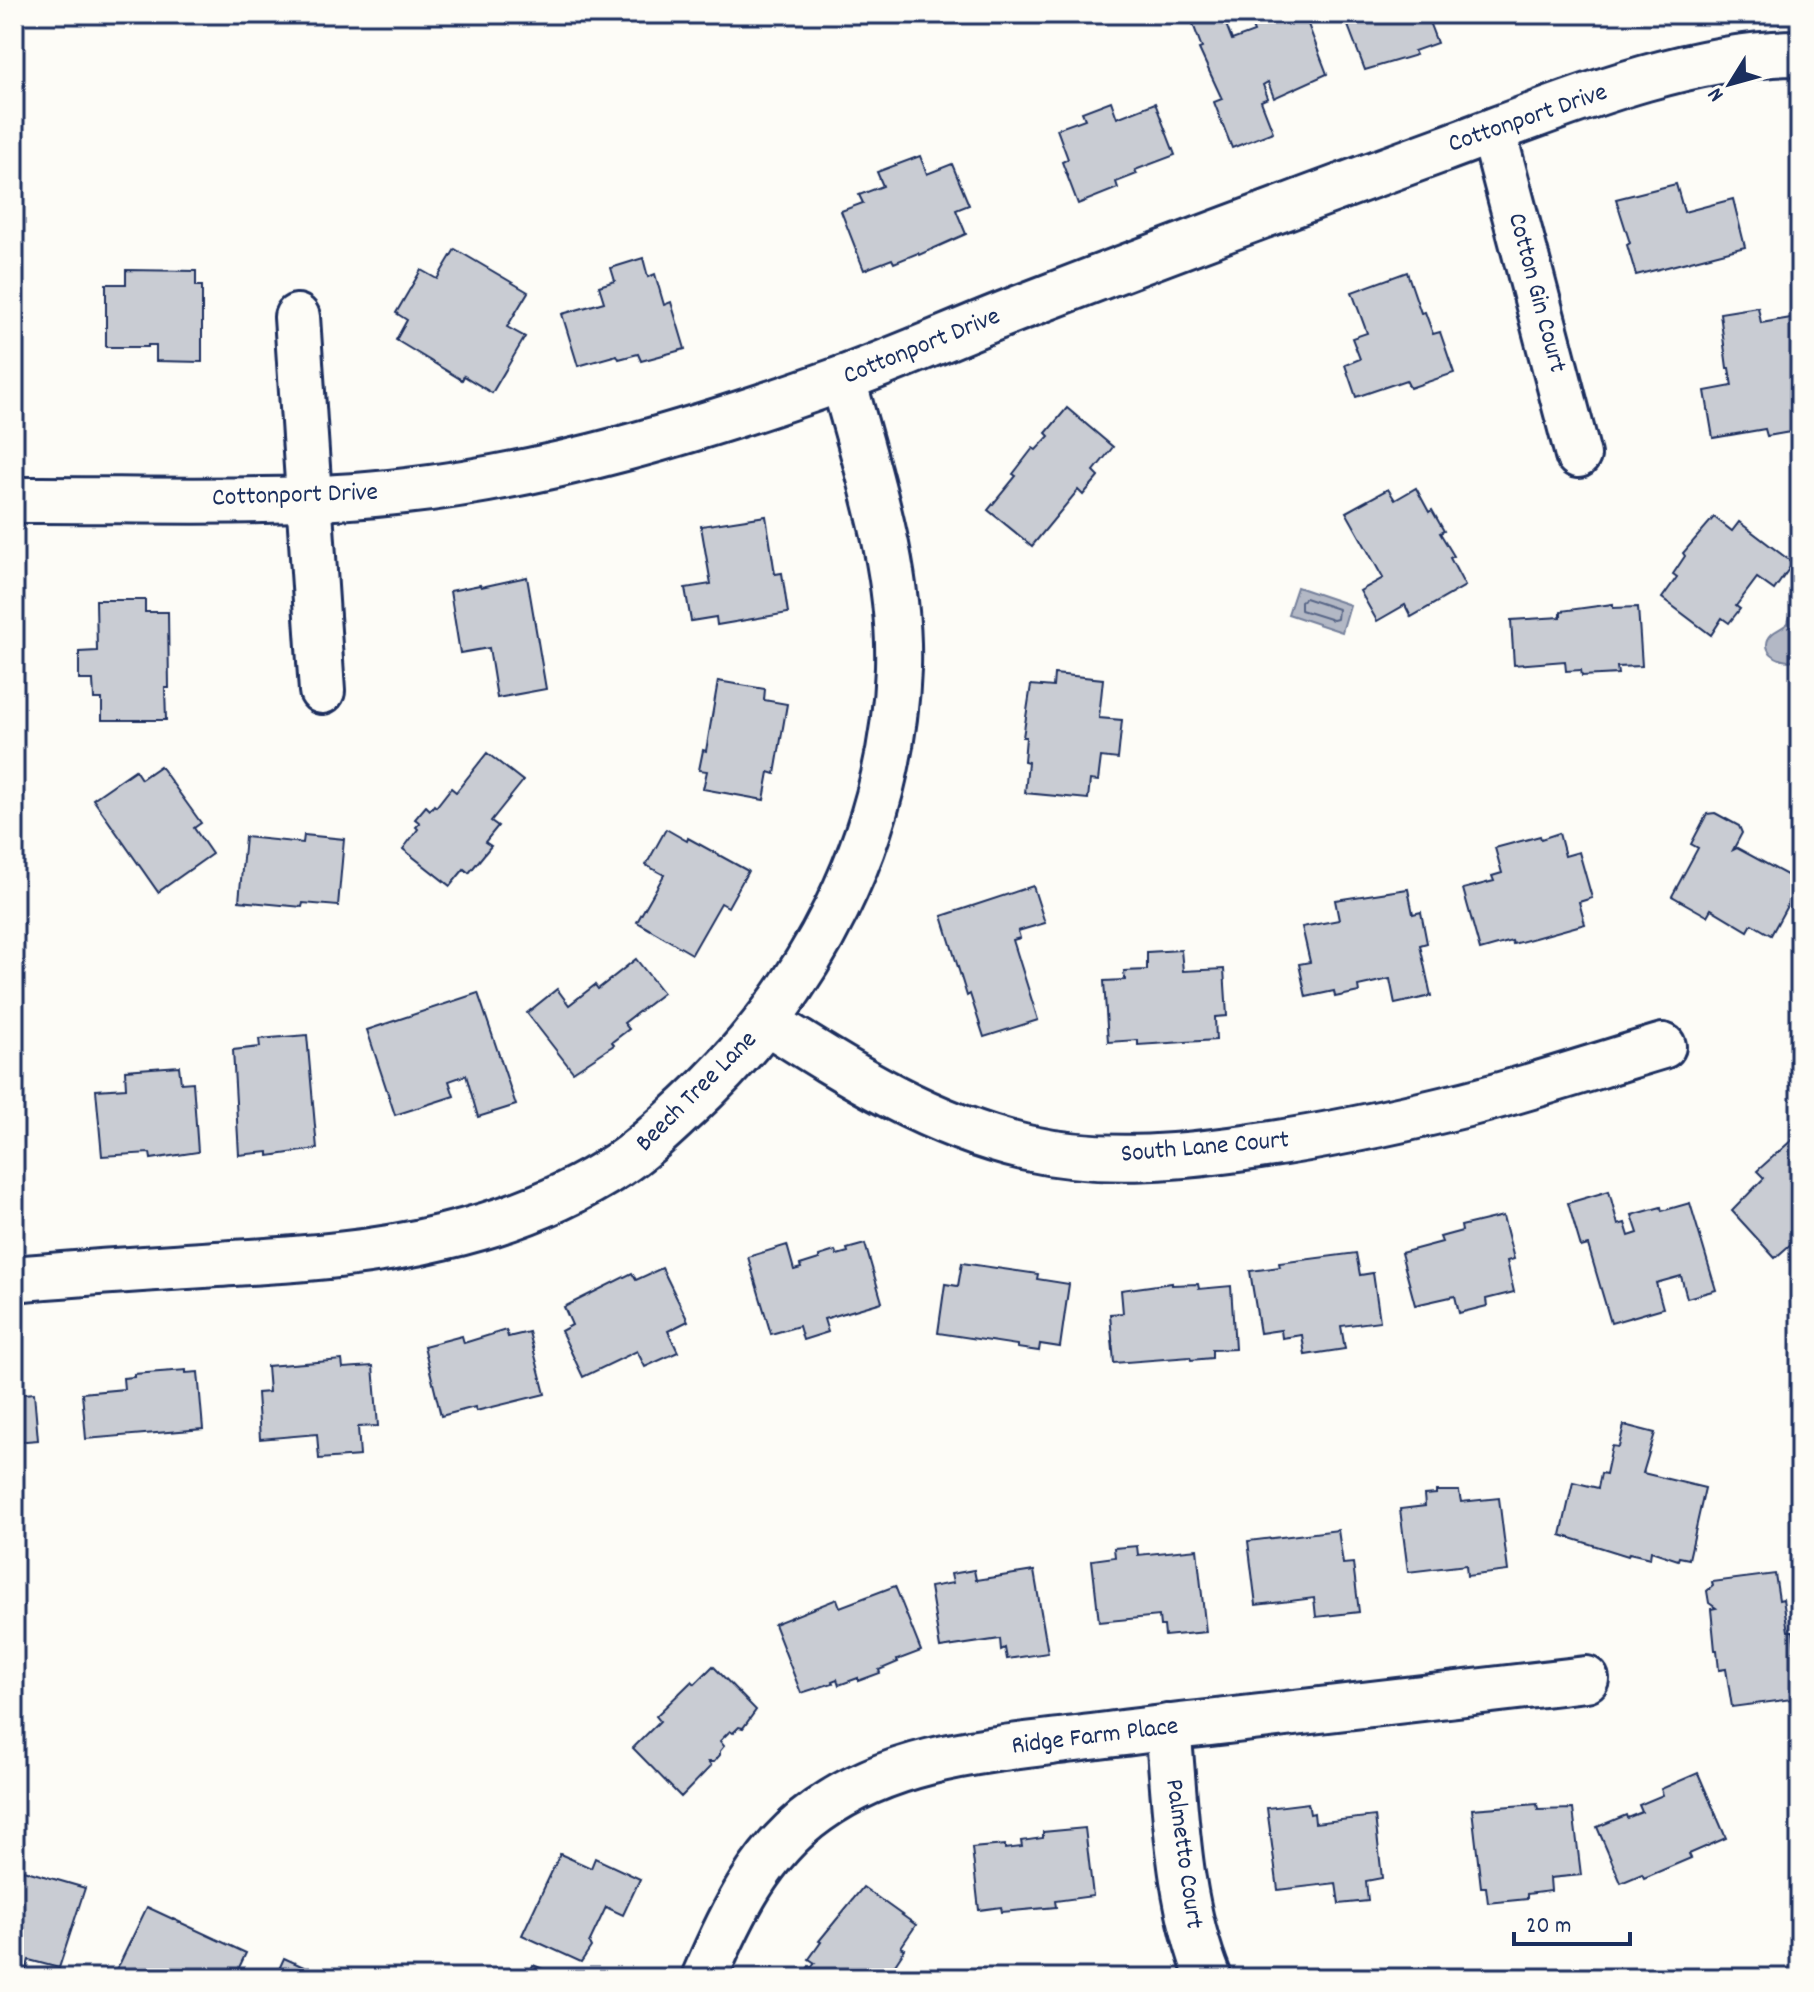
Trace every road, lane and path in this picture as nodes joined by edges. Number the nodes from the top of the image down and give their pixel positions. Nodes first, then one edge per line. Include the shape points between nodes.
1 (1800, 53) edge
2 (1493, 131) junction
3 (297, 317) dead end
4 (843, 379) junction
5 (1578, 455) dead end
6 (308, 498) junction
7 (14, 500) edge
8 (322, 691) dead end
9 (767, 1022) junction
10 (1663, 1046) dead end
11 (14, 1279) edge
12 (1586, 1679) dead end
13 (1168, 1727) junction
14 (704, 1978) edge
15 (1209, 1978) edge

1 - 2 street, Cottonport Drive via 1732,57 1673,71
2 - 4 street, Cottonport Drive
2 - 5 street, Cotton Gin Court
3 - 6 street
4 - 6 street, Cottonport Drive via 603,454 409,491
4 - 9 street, Beech Tree Lane via 892,577 898,668 894,707 866,841 843,898
6 - 7 street, Cottonport Drive
6 - 8 street
9 - 10 street, South Lane Court via 937,1119 1029,1148 1098,1156 1215,1152 1359,1128 1462,1106
9 - 11 street, Beech Tree Lane via 734,1061 635,1154 544,1204 494,1222 445,1237 329,1257
12 - 13 street, Ridge Farm Place
13 - 14 street, Ridge Farm Place via 934,1759 843,1796 799,1827 756,1874 731,1915
13 - 15 street, Palmetto Court via 1185,1897

